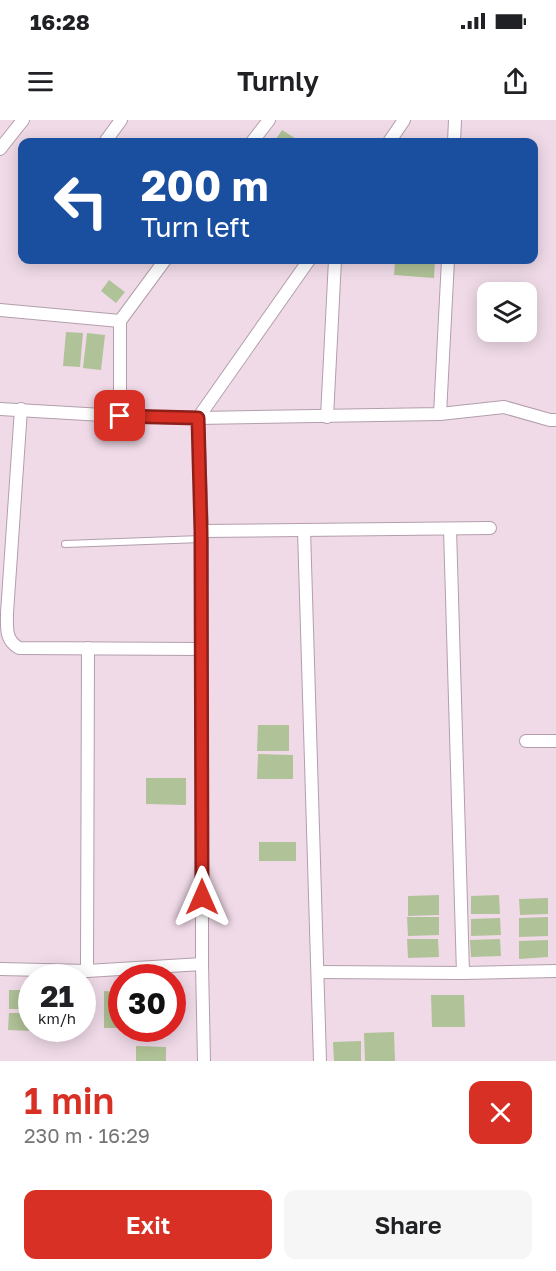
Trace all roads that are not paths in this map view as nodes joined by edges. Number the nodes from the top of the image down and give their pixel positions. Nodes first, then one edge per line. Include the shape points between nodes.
1 (23, 120) edge
2 (121, 120) edge
3 (269, 120) edge
4 (404, 120) edge
5 (455, 120) edge
6 (108, 138) edge
7 (255, 138) edge
8 (392, 138) edge
9 (454, 138) edge
10 (0, 148) edge
11 (162, 264) edge
12 (306, 264) edge
13 (335, 264) edge
14 (448, 264) edge
15 (0, 310) edge
16 (120, 321) junction
17 (0, 409) edge
18 (21, 409) junction
19 (440, 414) junction
20 (120, 416) junction
21 (327, 417) junction
22 (198, 418) junction
23 (556, 420) edge
24 (490, 528) dead end
25 (450, 529) junction
26 (304, 530) junction
27 (201, 535) junction
28 (65, 544) dead end
29 (88, 648) junction
30 (200, 650) junction
31 (526, 741) dead end
32 (556, 741) edge
33 (87, 964) edge
34 (202, 964) junction
35 (0, 969) edge
36 (18, 969) edge
37 (96, 970) edge
38 (556, 971) edge
39 (318, 972) junction
40 (463, 973) junction
41 (204, 1061) edge
42 (320, 1061) edge

1 - 10 street
2 - 6 street
3 - 7 street
4 - 8 street
5 - 9 street
11 - 16 street
12 - 22 street
13 - 21 street
14 - 19 street
15 - 16 street
16 - 20 street
17 - 18 street
18 - 20 street
18 - 29 street via 8,637 19,648
19 - 21 street
19 - 23 street via 504,407
20 - 22 street
21 - 22 street
22 - 27 street
24 - 25 street
25 - 26 street
25 - 40 street
26 - 27 street
26 - 39 street
27 - 28 lane
27 - 30 street
29 - 30 street
29 - 33 street
30 - 34 street
31 - 32 street
34 - 37 street
34 - 41 street
35 - 36 street
38 - 40 street
39 - 40 street
39 - 42 street

